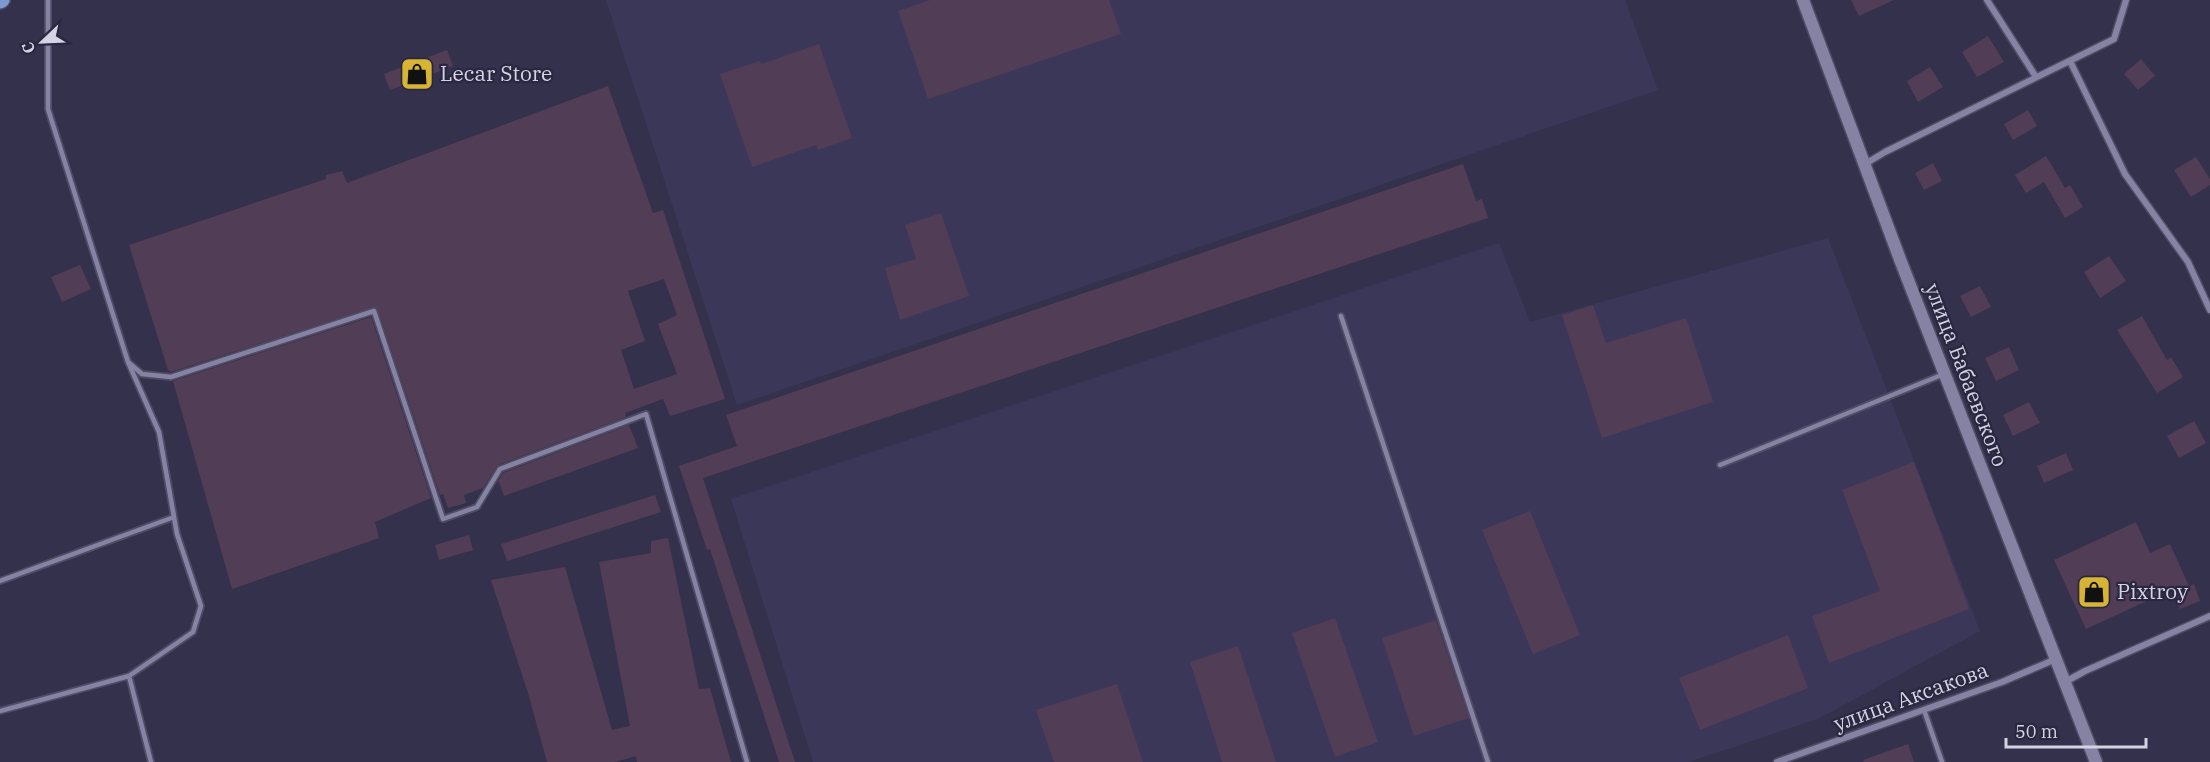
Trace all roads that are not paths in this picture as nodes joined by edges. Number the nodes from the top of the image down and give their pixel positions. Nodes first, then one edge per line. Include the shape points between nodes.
1 (48, 0) edge
2 (1803, 0) edge
3 (1987, 0) edge
4 (2126, 0) edge
5 (2070, 60) junction
6 (2036, 77) junction
7 (1864, 165) junction
8 (2210, 309) edge
9 (1341, 316) dead end
10 (128, 362) junction
11 (1944, 374) junction
12 (1720, 465) dead end
13 (174, 517) junction
14 (0, 581) edge
15 (2210, 616) edge
16 (2056, 659) junction
17 (129, 676) junction
18 (2065, 683) junction
19 (1924, 710) junction
20 (0, 711) edge
21 (151, 762) edge
22 (747, 762) edge
23 (1488, 762) edge
24 (1777, 762) edge
25 (1942, 762) edge
26 (2096, 762) edge

1 - 10 lane via 48,109
2 - 7 main road, улица Бабаевского
3 - 6 street
4 - 5 street via 2114,39
5 - 6 street
5 - 8 street via 2125,174 2188,262
6 - 7 street
7 - 11 main road, улица Бабаевского
9 - 23 lane
10 - 13 lane via 159,432
10 - 22 lane via 142,374 171,377 374,311 443,519 477,507 500,469 646,414
11 - 12 lane
11 - 16 main road, улица Бабаевского
13 - 14 lane
13 - 17 lane via 201,606 193,632
15 - 18 street
16 - 18 main road, улица Бабаевского
16 - 19 street, улица Аксакова
17 - 20 lane
17 - 21 lane
18 - 26 main road, улица Бабаевского
19 - 24 street, улица Аксакова
19 - 25 lane

